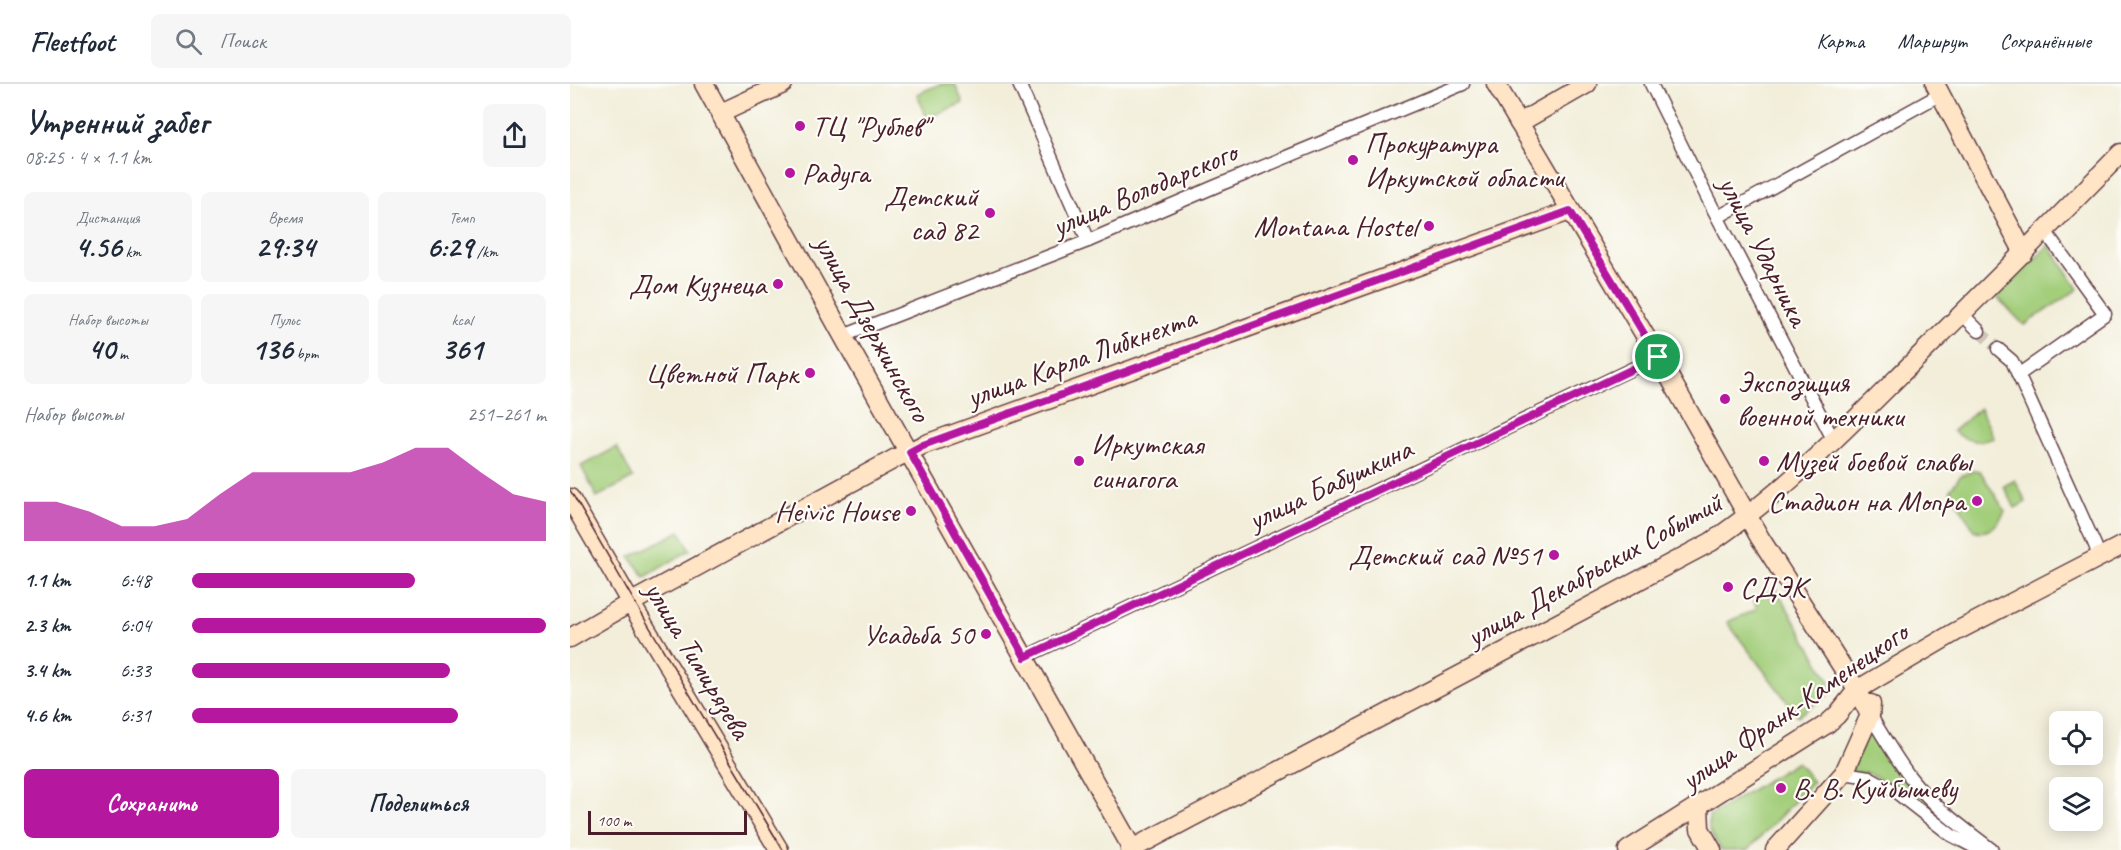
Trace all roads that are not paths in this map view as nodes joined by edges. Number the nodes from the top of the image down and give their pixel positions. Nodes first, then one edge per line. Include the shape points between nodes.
1 (704, 84) edge
2 (783, 84) edge
3 (1020, 84) edge
4 (1463, 84) edge
5 (1496, 84) edge
6 (1587, 84) edge
7 (1652, 84) edge
8 (1938, 89) edge
9 (721, 113) junction
10 (1519, 123) junction
11 (2121, 153) edge
12 (1570, 211) junction
13 (1718, 217) junction
14 (2045, 231) junction
15 (1088, 241) junction
16 (2024, 252) junction
17 (1962, 314) junction
18 (1979, 331) tunnel mouth
19 (843, 336) junction
20 (1998, 349) tunnel mouth
21 (1658, 357) junction
22 (2018, 375) junction
23 (1834, 441) junction
24 (910, 452) junction
25 (570, 498) edge
26 (1748, 516) junction
27 (2121, 546) edge
28 (2099, 557) junction
29 (630, 603) junction
30 (570, 638) edge
31 (1025, 657) junction
32 (1881, 675) junction
33 (1857, 690) junction
34 (1837, 715) junction
35 (1870, 715) junction
36 (1861, 735) junction
37 (1844, 773) junction
38 (1699, 807) junction
39 (779, 850) edge
40 (1132, 850) edge
41 (1628, 850) edge
42 (1712, 850) edge
43 (1775, 850) edge
44 (1980, 850) edge
45 (1992, 850) edge

1 - 9 main road, улица Дзержинского
2 - 9 main road
3 - 15 street
4 - 15 street, улица Володарского
5 - 10 main road
6 - 10 main road
7 - 13 street, улица Ударника
8 - 13 street
8 - 16 main road
9 - 19 main road, улица Дзержинского
10 - 12 main road
11 - 14 main road, улица Декабрьских Событий
12 - 21 main road
12 - 24 main road, улица Карла Либкнехта
13 - 23 street, улица Ударника
14 - 16 main road, улица Декабрьских Событий
14 - 22 street via 2104,314
15 - 19 street, улица Володарского
16 - 17 main road, улица Декабрьских Событий
17 - 18 street
17 - 23 main road, улица Декабрьских Событий
19 - 24 main road, улица Дзержинского
20 - 22 street via 2012,361
21 - 26 main road
21 - 31 street, улица Бабушкина
22 - 28 street
23 - 26 main road, улица Декабрьских Событий
24 - 29 main road, улица Карла Либкнехта
24 - 31 main road, улица Дзержинского
25 - 29 main road, улица Тимирязева
26 - 33 main road
26 - 40 main road, улица Декабрьских Событий via 1711,542
27 - 28 main road, улица Франк-Каменецкого
28 - 32 main road, улица Франк-Каменецкого
29 - 30 main road, улица Карла Либкнехта
29 - 39 main road, улица Тимирязева
31 - 40 main road, улица Дзержинского
32 - 33 main road, улица Франк-Каменецкого
32 - 35 main road via 1873,691
33 - 34 main road, улица Франк-Каменецкого
33 - 35 main road
34 - 36 main road via 1853,716 1860,722
34 - 38 main road, улица Франк-Каменецкого
35 - 36 main road
35 - 45 street via 1923,792 1961,828
36 - 37 main road
37 - 43 main road
37 - 44 street via 1869,777 1896,792 1951,835
38 - 41 main road, улица Франк-Каменецкого
38 - 42 main road via 1701,829

